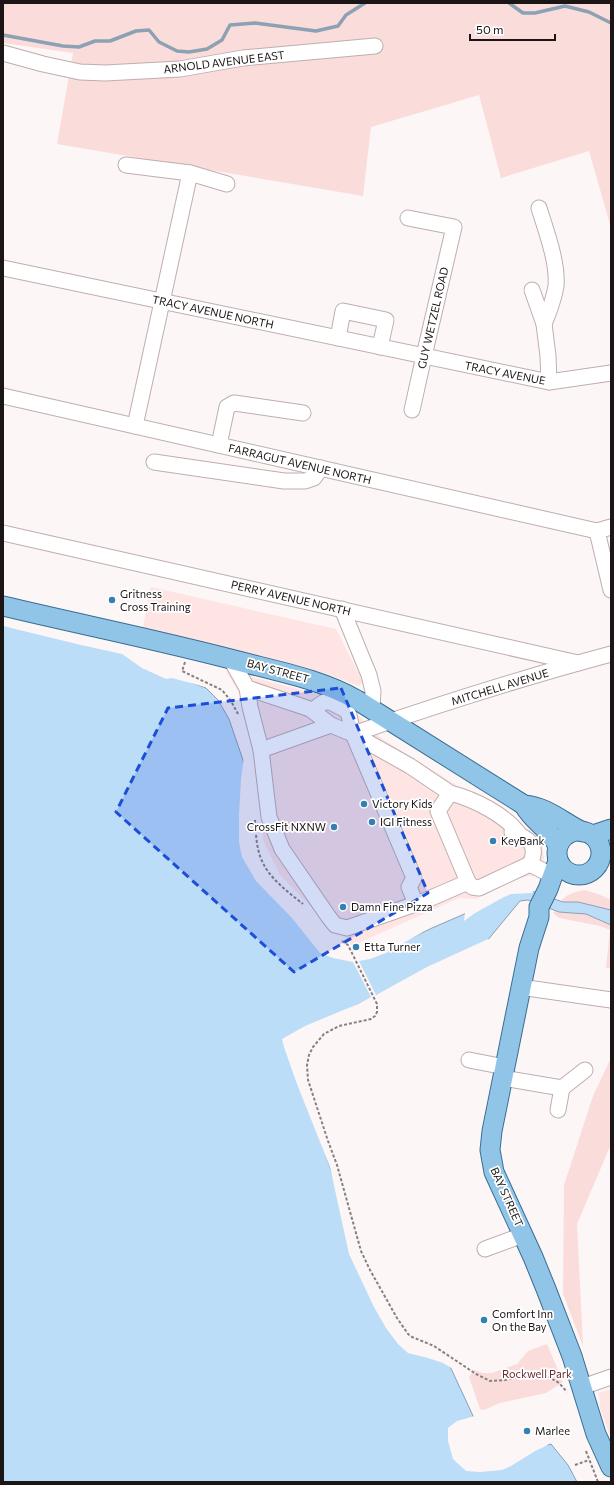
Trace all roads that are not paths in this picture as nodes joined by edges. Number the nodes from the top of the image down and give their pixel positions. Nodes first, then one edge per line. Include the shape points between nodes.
1 (375, 46) dead end
2 (3, 53) edge
3 (126, 165) dead end
4 (190, 173) junction
5 (227, 184) dead end
6 (539, 208) dead end
7 (408, 218) dead end
8 (3, 268) edge
9 (532, 290) dead end
10 (163, 301) junction
11 (544, 324) junction
12 (338, 338) junction
13 (380, 347) junction
14 (424, 356) junction
15 (611, 373) edge
16 (549, 382) junction
17 (3, 396) edge
18 (412, 410) dead end
19 (304, 413) dead end
20 (135, 426) junction
21 (219, 445) junction
22 (154, 462) dead end
23 (321, 468) junction
24 (604, 528) edge
25 (3, 533) edge
26 (611, 590) edge
27 (3, 606) edge
28 (342, 609) junction
29 (611, 654) edge
30 (230, 658) junction
31 (578, 663) junction
32 (247, 688) junction
33 (372, 709) junction
34 (390, 721) junction
35 (331, 725) junction
36 (351, 728) junction
37 (261, 750) junction
38 (450, 793) junction
39 (524, 805) junction
40 (611, 829) edge
41 (588, 833) junction
42 (606, 851) edge
43 (530, 864) junction
44 (555, 873) junction
45 (578, 874) junction
46 (468, 882) junction
47 (416, 904) junction
48 (520, 987) junction
49 (611, 1000) edge
50 (469, 1060) dead end
51 (585, 1070) dead end
52 (504, 1072) junction
53 (562, 1088) junction
54 (558, 1110) dead end
55 (523, 1235) junction
56 (485, 1249) dead end
57 (611, 1378) edge
58 (576, 1393) junction
59 (611, 1467) edge

1 - 2 street, ARNOLD AVENUE EAST via 243,58 180,69 105,73 80,72
3 - 4 street
4 - 5 street
4 - 10 street
6 - 11 street via 552,251 556,285
7 - 14 street, GUY WETZEL ROAD via 454,227
8 - 10 street, TRACY AVENUE NORTH
9 - 11 street
10 - 12 street, TRACY AVENUE NORTH
10 - 20 street
11 - 16 street
12 - 13 street, TRACY AVENUE NORTH
12 - 13 street via 343,311 386,320
13 - 14 street, TRACY AVENUE NORTH
14 - 16 street, TRACY AVENUE
14 - 18 street, GUY WETZEL ROAD
15 - 16 street, TRACY AVENUE
17 - 20 street, FARRAGUT AVENUE NORTH
19 - 21 street via 231,403 227,407
20 - 21 street, FARRAGUT AVENUE NORTH
21 - 23 street, FARRAGUT AVENUE NORTH
22 - 23 street via 284,481 305,481 314,478
23 - 24 street, FARRAGUT AVENUE NORTH
24 - 26 street
25 - 28 street, PERRY AVENUE NORTH
27 - 30 main road, BAY STREET
28 - 31 street, PERRY AVENUE NORTH
28 - 33 street via 369,675 373,691
29 - 31 street, MITCHELL AVENUE
30 - 32 street
30 - 33 main road, BAY STREET via 335,688
31 - 34 street, MITCHELL AVENUE
32 - 35 street via 310,709
32 - 37 street
33 - 34 main road, BAY STREET
34 - 36 street, MITCHELL AVENUE
34 - 39 main road, BAY STREET
35 - 36 street
35 - 37 street
36 - 38 street
36 - 47 street via 414,878 409,887
37 - 47 street via 269,817 282,849 335,925 348,928
38 - 43 street via 467,797 509,831 529,841 534,848
38 - 46 street via 438,811
39 - 41 main road, BAY STREET via 536,806
39 - 44 main road, BAY STREET via 529,814 550,833
40 - 41 main road
41 - 42 main road
41 - 44 main road via 569,834 564,837
42 - 45 main road, BAY STREET via 593,869
43 - 44 street
43 - 46 street via 479,888 472,887
44 - 45 main road, BAY STREET
44 - 45 main road via 566,871
44 - 48 main road, BAY STREET via 529,948
46 - 47 street
48 - 49 street
48 - 52 main road, BAY STREET
50 - 52 street
51 - 53 street
52 - 53 street
52 - 55 main road, BAY STREET via 492,1131 490,1156 494,1172
53 - 54 street
55 - 56 street
55 - 58 main road, BAY STREET via 562,1329
57 - 58 street
58 - 59 main road, BAY STREET

